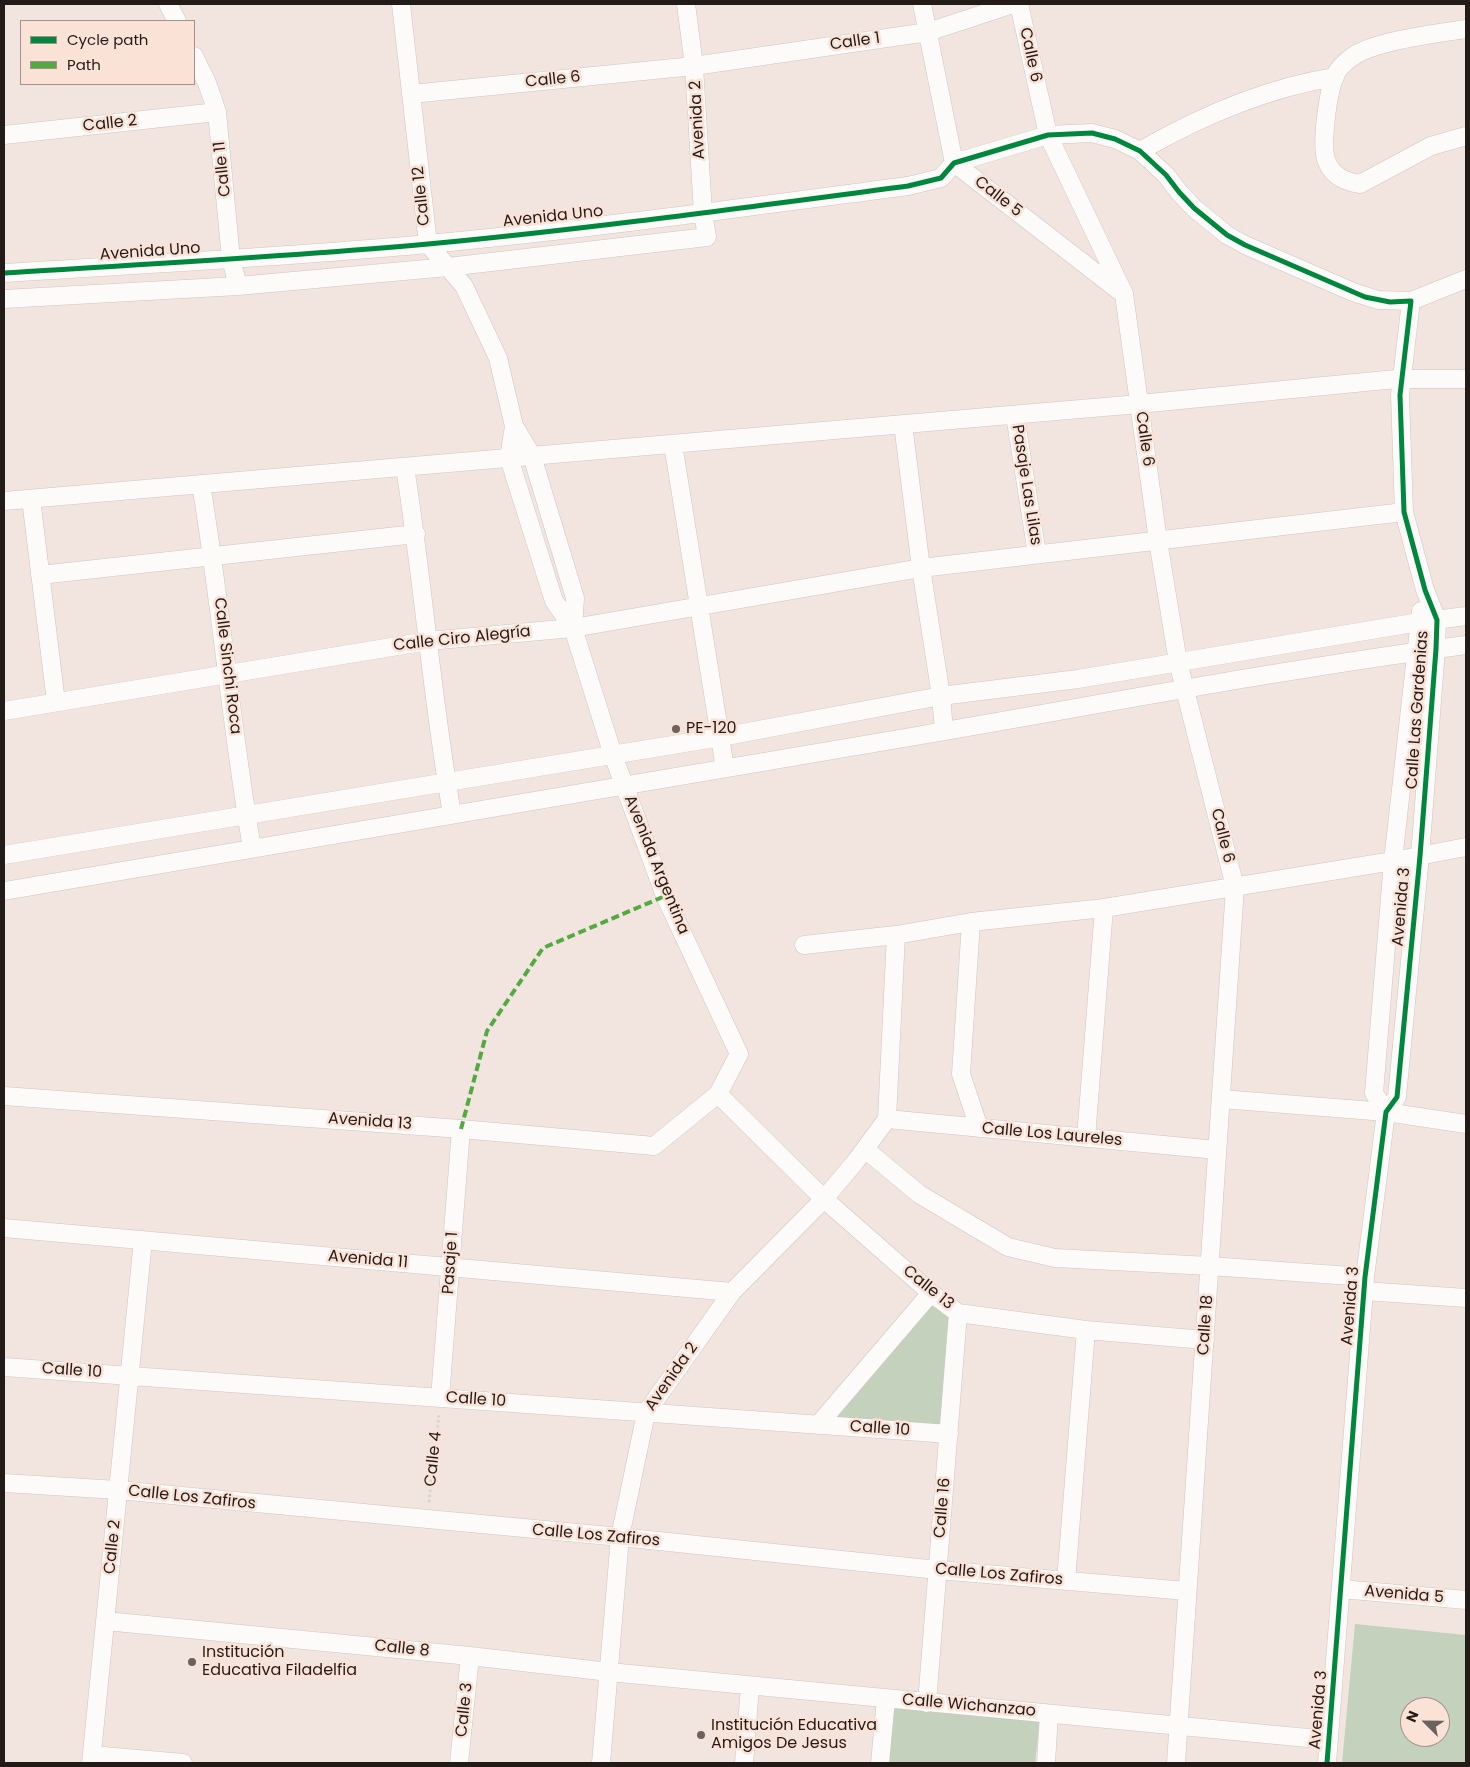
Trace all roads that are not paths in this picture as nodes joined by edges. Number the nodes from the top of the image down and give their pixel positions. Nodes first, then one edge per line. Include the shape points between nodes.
1 (168, 4) edge
2 (401, 4) edge
3 (686, 4) edge
4 (922, 4) edge
5 (1013, 4) edge
6 (1019, 4) edge
7 (176, 20) edge
8 (1466, 29) edge
9 (928, 32) junction
10 (195, 58) edge
11 (694, 66) junction
12 (1334, 77) junction
13 (411, 94) junction
14 (217, 112) junction
15 (4, 135) edge
16 (1048, 135) junction
17 (1466, 136) edge
18 (1140, 151) junction
19 (954, 163) junction
20 (703, 213) junction
21 (428, 244) junction
22 (231, 259) junction
23 (448, 267) junction
24 (4, 273) edge
25 (1466, 279) edge
26 (238, 286) junction
27 (1124, 294) junction
28 (4, 299) edge
29 (1411, 301) junction
30 (1466, 379) edge
31 (1402, 381) junction
32 (1139, 404) junction
33 (1015, 415) junction
34 (904, 424) junction
35 (514, 426) junction
36 (673, 444) junction
37 (532, 456) junction
38 (509, 458) junction
39 (405, 467) junction
40 (201, 484) junction
41 (31, 499) junction
42 (4, 501) edge
43 (1404, 512) junction
44 (416, 534) junction
45 (1158, 540) junction
46 (1037, 554) junction
47 (213, 556) junction
48 (920, 568) junction
49 (40, 575) junction
50 (1425, 590) junction
51 (700, 606) junction
52 (1466, 616) edge
53 (1437, 620) junction
54 (1419, 622) junction
55 (573, 628) junction
56 (428, 641) junction
57 (1466, 646) edge
58 (1436, 649) junction
59 (1416, 652) junction
60 (1178, 662) junction
61 (227, 674) junction
62 (1185, 690) junction
63 (940, 696) junction
64 (56, 702) junction
65 (4, 711) edge
66 (944, 731) junction
67 (721, 737) junction
68 (613, 755) junction
69 (725, 768) junction
70 (446, 781) junction
71 (624, 784) junction
72 (452, 814) junction
73 (246, 815) junction
74 (1466, 847) edge
75 (252, 848) junction
76 (4, 854) edge
77 (1420, 856) junction
78 (1393, 861) junction
79 (1235, 887) junction
80 (4, 891) edge
81 (1104, 908) junction
82 (971, 922) junction
83 (896, 936) junction
84 (804, 945) dead end
85 (718, 1094) junction
86 (4, 1096) edge
87 (1221, 1099) junction
88 (1386, 1112) junction
89 (887, 1119) junction
90 (1466, 1124) edge
91 (979, 1128) junction
92 (461, 1129) junction
93 (1086, 1138) junction
94 (865, 1149) junction
95 (1217, 1150) junction
96 (824, 1198) junction
97 (4, 1228) edge
98 (143, 1240) junction
99 (1210, 1266) junction
100 (450, 1267) junction
101 (1365, 1284) junction
102 (732, 1292) junction
103 (931, 1293) junction
104 (1466, 1298) edge
105 (958, 1313) junction
106 (1086, 1330) junction
107 (1205, 1340) junction
108 (4, 1366) edge
109 (130, 1376) junction
110 (440, 1398) junction
111 (646, 1413) junction
112 (818, 1425) junction
113 (948, 1434) junction
114 (4, 1483) edge
115 (118, 1490) junction
116 (620, 1537) junction
117 (938, 1570) junction
118 (1066, 1581) junction
119 (1341, 1589) junction
120 (1187, 1592) junction
121 (1466, 1600) edge
122 (105, 1621) junction
123 (470, 1656) junction
124 (609, 1672) junction
125 (750, 1686) junction
126 (886, 1699) junction
127 (927, 1702) junction
128 (1050, 1714) junction
129 (1178, 1726) junction
130 (1329, 1740) junction
131 (92, 1759) edge
132 (184, 1763) edge
133 (459, 1763) edge
134 (601, 1763) edge
135 (744, 1763) edge
136 (880, 1763) edge
137 (1046, 1763) edge
138 (1176, 1763) edge
139 (1327, 1763) edge

1 - 7 street
2 - 13 street, Calle 12
3 - 11 street, Avenida 2
4 - 9 street
5 - 9 street, Calle 1
6 - 16 street, Calle 6
8 - 12 street via 1364,50 1346,62
9 - 11 street, Calle 1
9 - 19 street
10 - 14 street, Calle 11
11 - 13 street, Calle 6
11 - 20 street, Avenida 2
12 - 17 street via 1328,102 1324,150 1328,164 1344,180 1360,184 1431,146
12 - 18 street via 1244,100 1177,130
13 - 21 street, Calle 12
14 - 15 street, Calle 2
14 - 22 street, Calle 11
16 - 18 street, Avenida Uno via 1092,133
16 - 19 street, Avenida Uno
16 - 27 street, Calle 6
18 - 29 street, Avenida Uno via 1194,208 1226,235 1365,297 1390,302
19 - 20 street, Avenida Uno via 941,178 908,186
19 - 27 street, Calle 5
20 - 21 street, Avenida Uno
20 - 23 street, Avenida 2 via 707,237
21 - 22 street, Avenida Uno
21 - 23 street, Calle 12
22 - 24 street, Avenida Uno
22 - 26 street, Calle 11
23 - 26 street
23 - 35 street, Calle 12 via 464,286 498,358
25 - 29 street
26 - 28 street
27 - 32 street, Calle 6
29 - 31 street, Calle Las Gardenias
30 - 31 street
31 - 32 street
31 - 43 street, Calle Las Gardenias
32 - 33 street
32 - 45 street, Calle 6
33 - 34 street
33 - 46 street, Pasaje Las Lilas
34 - 36 street
34 - 48 street
35 - 37 street, Calle 12
35 - 38 street, Calle 12
36 - 37 street
36 - 51 street
37 - 38 street
37 - 55 street, Avenida Argentina via 575,598
38 - 39 street
38 - 55 street, Avenida Argentina via 554,601
39 - 40 street
39 - 44 street
40 - 41 street
40 - 47 street, Calle Sinchi Roca
41 - 42 street
41 - 49 street
43 - 45 street, Calle Ciro Alegría
43 - 50 street, Calle Las Gardenias
44 - 47 street
44 - 56 street
45 - 46 street, Calle Ciro Alegría
45 - 60 street, Calle 6
46 - 48 street, Calle Ciro Alegría
47 - 49 street
47 - 61 street, Calle Sinchi Roca
48 - 51 street, Calle Ciro Alegría
48 - 63 street
49 - 64 street
50 - 53 street, Calle Las Gardenias
50 - 54 street, Calle Las Gardenias
51 - 55 street, Calle Ciro Alegría
51 - 67 street
52 - 53 street
53 - 54 street
53 - 58 street, Calle Las Gardenias
54 - 59 street, Calle Las Gardenias
54 - 60 street
55 - 56 street, Calle Ciro Alegría
55 - 68 street, Avenida Argentina
56 - 61 street, Calle Ciro Alegría
56 - 70 street
57 - 58 street
58 - 59 street
58 - 77 street, Calle Las Gardenias
59 - 62 street
59 - 78 street, Calle Las Gardenias
60 - 62 street, Calle 6
60 - 63 street via 1078,679
61 - 64 street, Calle Ciro Alegría
61 - 73 street, Calle Sinchi Roca
62 - 66 street
62 - 79 street, Calle 6
63 - 66 street
63 - 67 street
64 - 65 street, Calle Ciro Alegría
66 - 69 street
67 - 68 street
67 - 69 street
68 - 70 street
68 - 71 street, Avenida Argentina
69 - 71 street
70 - 72 street
70 - 73 street
71 - 72 street
71 - 85 street, Avenida Argentina via 665,896 739,1054
72 - 75 street
73 - 75 street, Calle Sinchi Roca
73 - 76 street
74 - 77 street
75 - 80 street
77 - 78 street
77 - 88 street, Avenida 3 via 1397,1097
78 - 79 street
78 - 88 street, Avenida 3 via 1374,1093
79 - 81 street
79 - 87 street, Calle 18
81 - 82 street
81 - 93 street
82 - 83 street
82 - 91 street via 961,1074
83 - 84 street
83 - 89 street
85 - 92 street, Avenida 13 via 654,1146
85 - 96 street, Calle 13
86 - 92 street, Avenida 13
87 - 88 street
87 - 95 street, Calle 18
88 - 90 street
88 - 101 street, Avenida 3
89 - 91 street, Calle Los Laureles
89 - 94 street, Avenida 2
91 - 93 street, Calle Los Laureles
92 - 100 street, Pasaje 1
93 - 95 street, Calle Los Laureles
94 - 96 street, Avenida 2
94 - 99 street via 919,1194 1008,1247 1056,1258
95 - 99 street, Calle 18
96 - 102 street, Avenida 2
96 - 103 street, Calle 13
97 - 98 street, Avenida 11
98 - 100 street, Avenida 11
98 - 109 street, Calle 2
99 - 101 street
99 - 107 street, Calle 18
100 - 102 street, Avenida 11
100 - 110 street, Pasaje 1
101 - 104 street
101 - 119 street, Avenida 3
102 - 111 street, Avenida 2
103 - 105 street, Calle 13
103 - 112 street
105 - 106 street, Calle 13
105 - 113 street, Calle 16
106 - 107 street, Calle 13
106 - 118 street
107 - 120 street, Calle 18
108 - 109 street, Calle 10
109 - 110 street, Calle 10
109 - 115 street, Calle 2
110 - 111 street, Calle 10
111 - 112 street, Calle 10
111 - 116 street, Avenida 2
112 - 113 street, Calle 10
113 - 117 street, Calle 16
114 - 115 street, Calle Los Zafiros
115 - 116 street, Calle Los Zafiros
115 - 122 street, Calle 2
116 - 117 street, Calle Los Zafiros
116 - 124 street, Avenida 2
117 - 118 street, Calle Los Zafiros
117 - 127 street, Calle 16
118 - 120 street, Calle Los Zafiros
119 - 121 street, Avenida 5
119 - 130 street, Avenida 3
120 - 129 street, Calle 18
122 - 123 street, Calle 8
122 - 131 street, Calle 2
123 - 124 street, Calle 8
123 - 133 street, Calle 3
124 - 125 street, Calle Wichanzao
124 - 134 street, Avenida 2
125 - 126 street, Calle Wichanzao
125 - 135 street
126 - 127 street, Calle Wichanzao
126 - 136 street
127 - 128 street, Calle Wichanzao
128 - 129 street, Calle Wichanzao
128 - 137 street
129 - 130 street, Calle Wichanzao
129 - 138 street, Calle 18
130 - 139 street, Avenida 3
131 - 132 street

